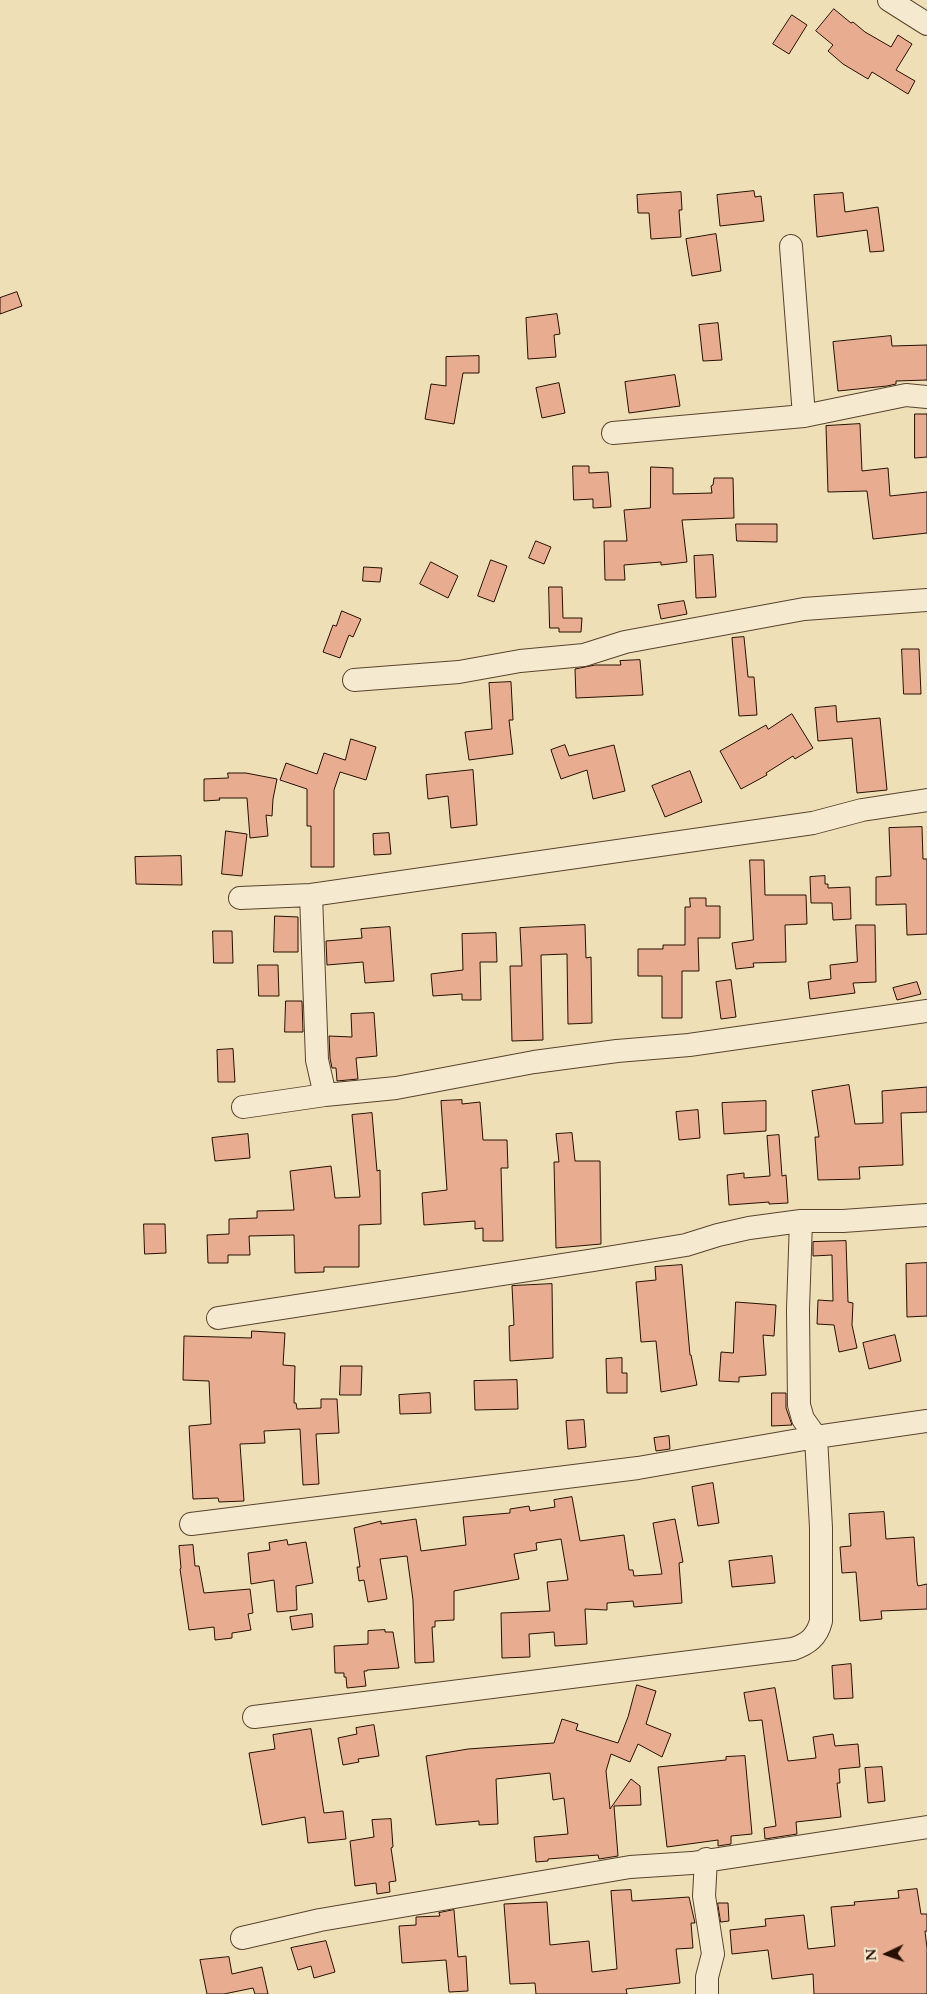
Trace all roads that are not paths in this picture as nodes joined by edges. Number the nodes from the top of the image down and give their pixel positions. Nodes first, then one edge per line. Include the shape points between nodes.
1 (889, 0) edge
2 (927, 24) edge
3 (791, 246) dead end
4 (927, 397) edge
5 (804, 416) junction
6 (613, 434) dead end
7 (927, 600) edge
8 (354, 680) dead end
9 (927, 800) edge
10 (311, 895) junction
11 (240, 898) dead end
12 (927, 1011) edge
13 (325, 1095) junction
14 (243, 1107) dead end
15 (927, 1216) edge
16 (800, 1221) junction
17 (218, 1318) dead end
18 (927, 1421) edge
19 (816, 1436) junction
20 (191, 1524) dead end
21 (254, 1717) dead end
22 (927, 1827) edge
23 (706, 1859) junction
24 (242, 1938) dead end
25 (707, 1994) edge

1 - 2 street
3 - 5 street
4 - 5 street via 906,395
5 - 6 street
7 - 8 street via 804,609 625,642 584,655 520,661 459,672
9 - 10 street via 862,810 813,823
10 - 11 street
10 - 13 street via 317,1060
12 - 13 street via 689,1045 534,1062 396,1088
13 - 14 street
15 - 16 street
16 - 17 street via 750,1228 686,1245 603,1259
16 - 19 street via 799,1405 803,1419
18 - 19 street
19 - 20 street via 638,1468
19 - 21 street via 821,1528 821,1621 819,1631 804,1645 794,1649
22 - 23 street
23 - 24 street via 692,1863 630,1867 349,1915
23 - 25 street via 704,1896 713,1954 707,1977

